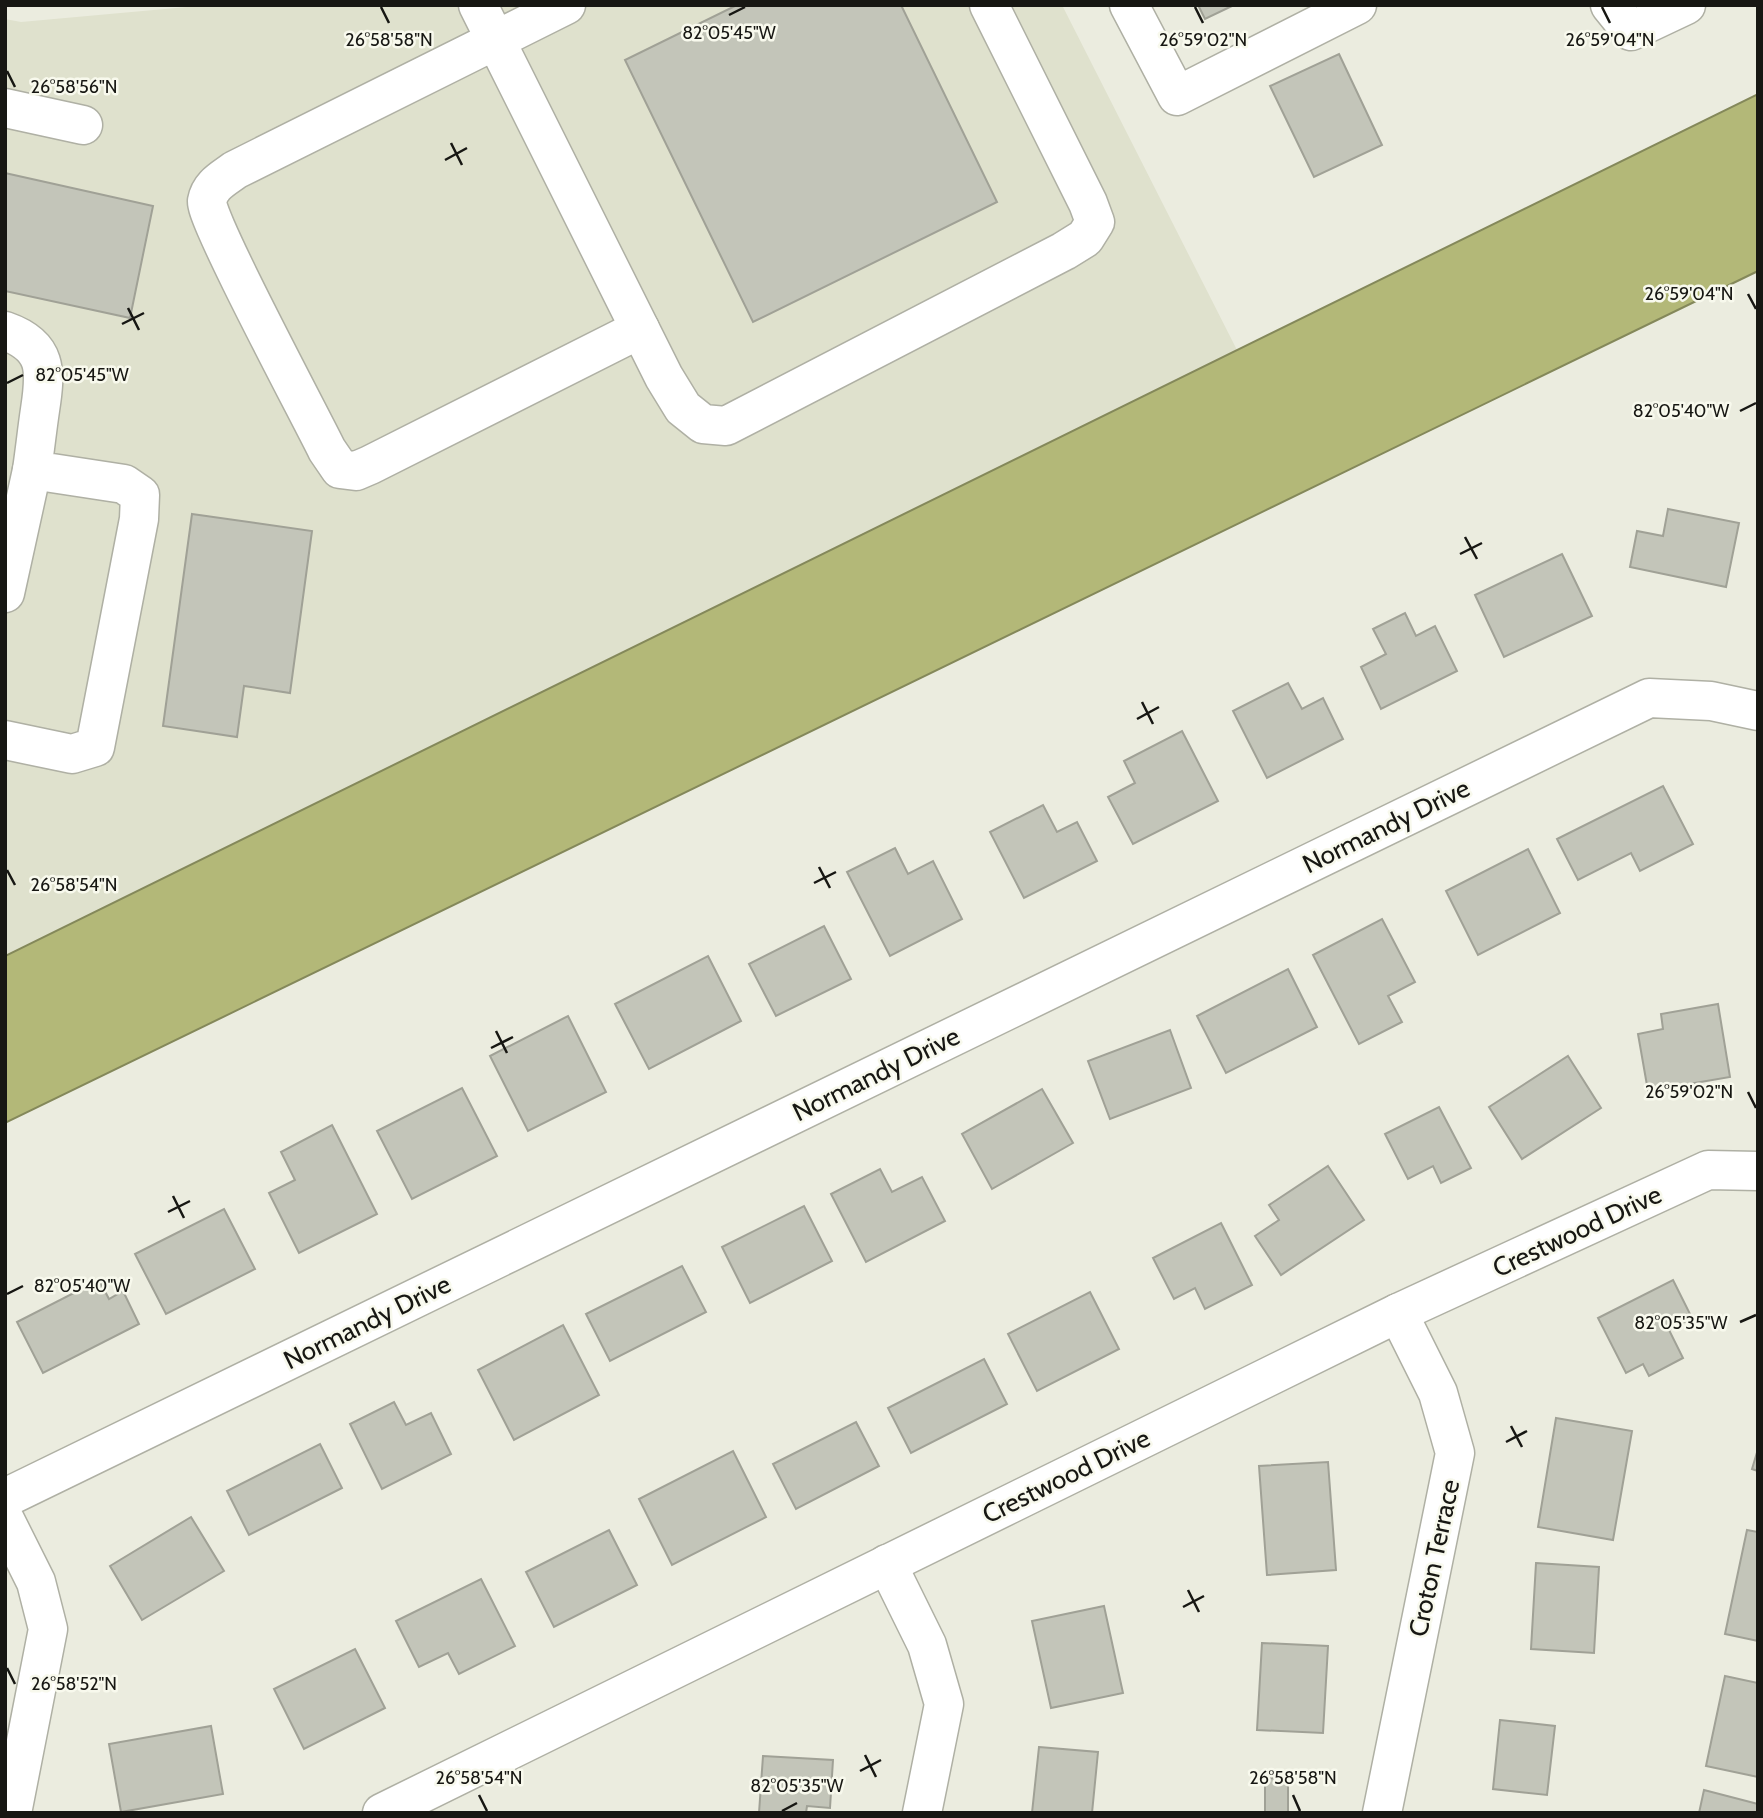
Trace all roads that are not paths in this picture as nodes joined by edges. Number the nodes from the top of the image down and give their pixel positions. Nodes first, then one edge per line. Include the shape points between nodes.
1 (478, 5) edge
2 (566, 5) edge
3 (989, 5) edge
4 (1129, 5) edge
5 (1357, 5) edge
6 (1610, 5) edge
7 (1686, 5) edge
8 (496, 41) junction
9 (5, 108) edge
10 (83, 125) dead end
11 (640, 329) junction
12 (5, 331) edge
13 (32, 470) junction
14 (5, 593) edge
15 (1758, 711) edge
16 (5, 740) edge
17 (1758, 1171) edge
18 (1398, 1313) junction
19 (5, 1498) edge
20 (5, 1520) edge
21 (887, 1564) junction
22 (12, 1813) edge
23 (382, 1813) edge
24 (922, 1813) edge
25 (1382, 1813) edge

1 - 8 street
2 - 8 street
3 - 11 street via 1088,203 1095,222 1085,237 726,426 703,424 683,408
4 - 5 street via 1177,96
6 - 7 street via 1631,32
8 - 11 street
8 - 11 street via 234,170 214,184 206,203 212,221 340,469 356,471 370,465
9 - 10 street
12 - 13 street via 22,337 38,354 45,376
13 - 14 street
13 - 16 street via 124,484 140,495 139,520 95,747 72,754
15 - 19 street, Normandy Drive via 1711,701 1648,698
17 - 18 street, Crestwood Drive via 1708,1170
18 - 21 street, Crestwood Drive
18 - 25 street, Croton Terrace via 1438,1393 1455,1453
20 - 22 street via 36,1583 48,1629
21 - 23 street, Crestwood Drive
21 - 24 street via 927,1645 944,1704

